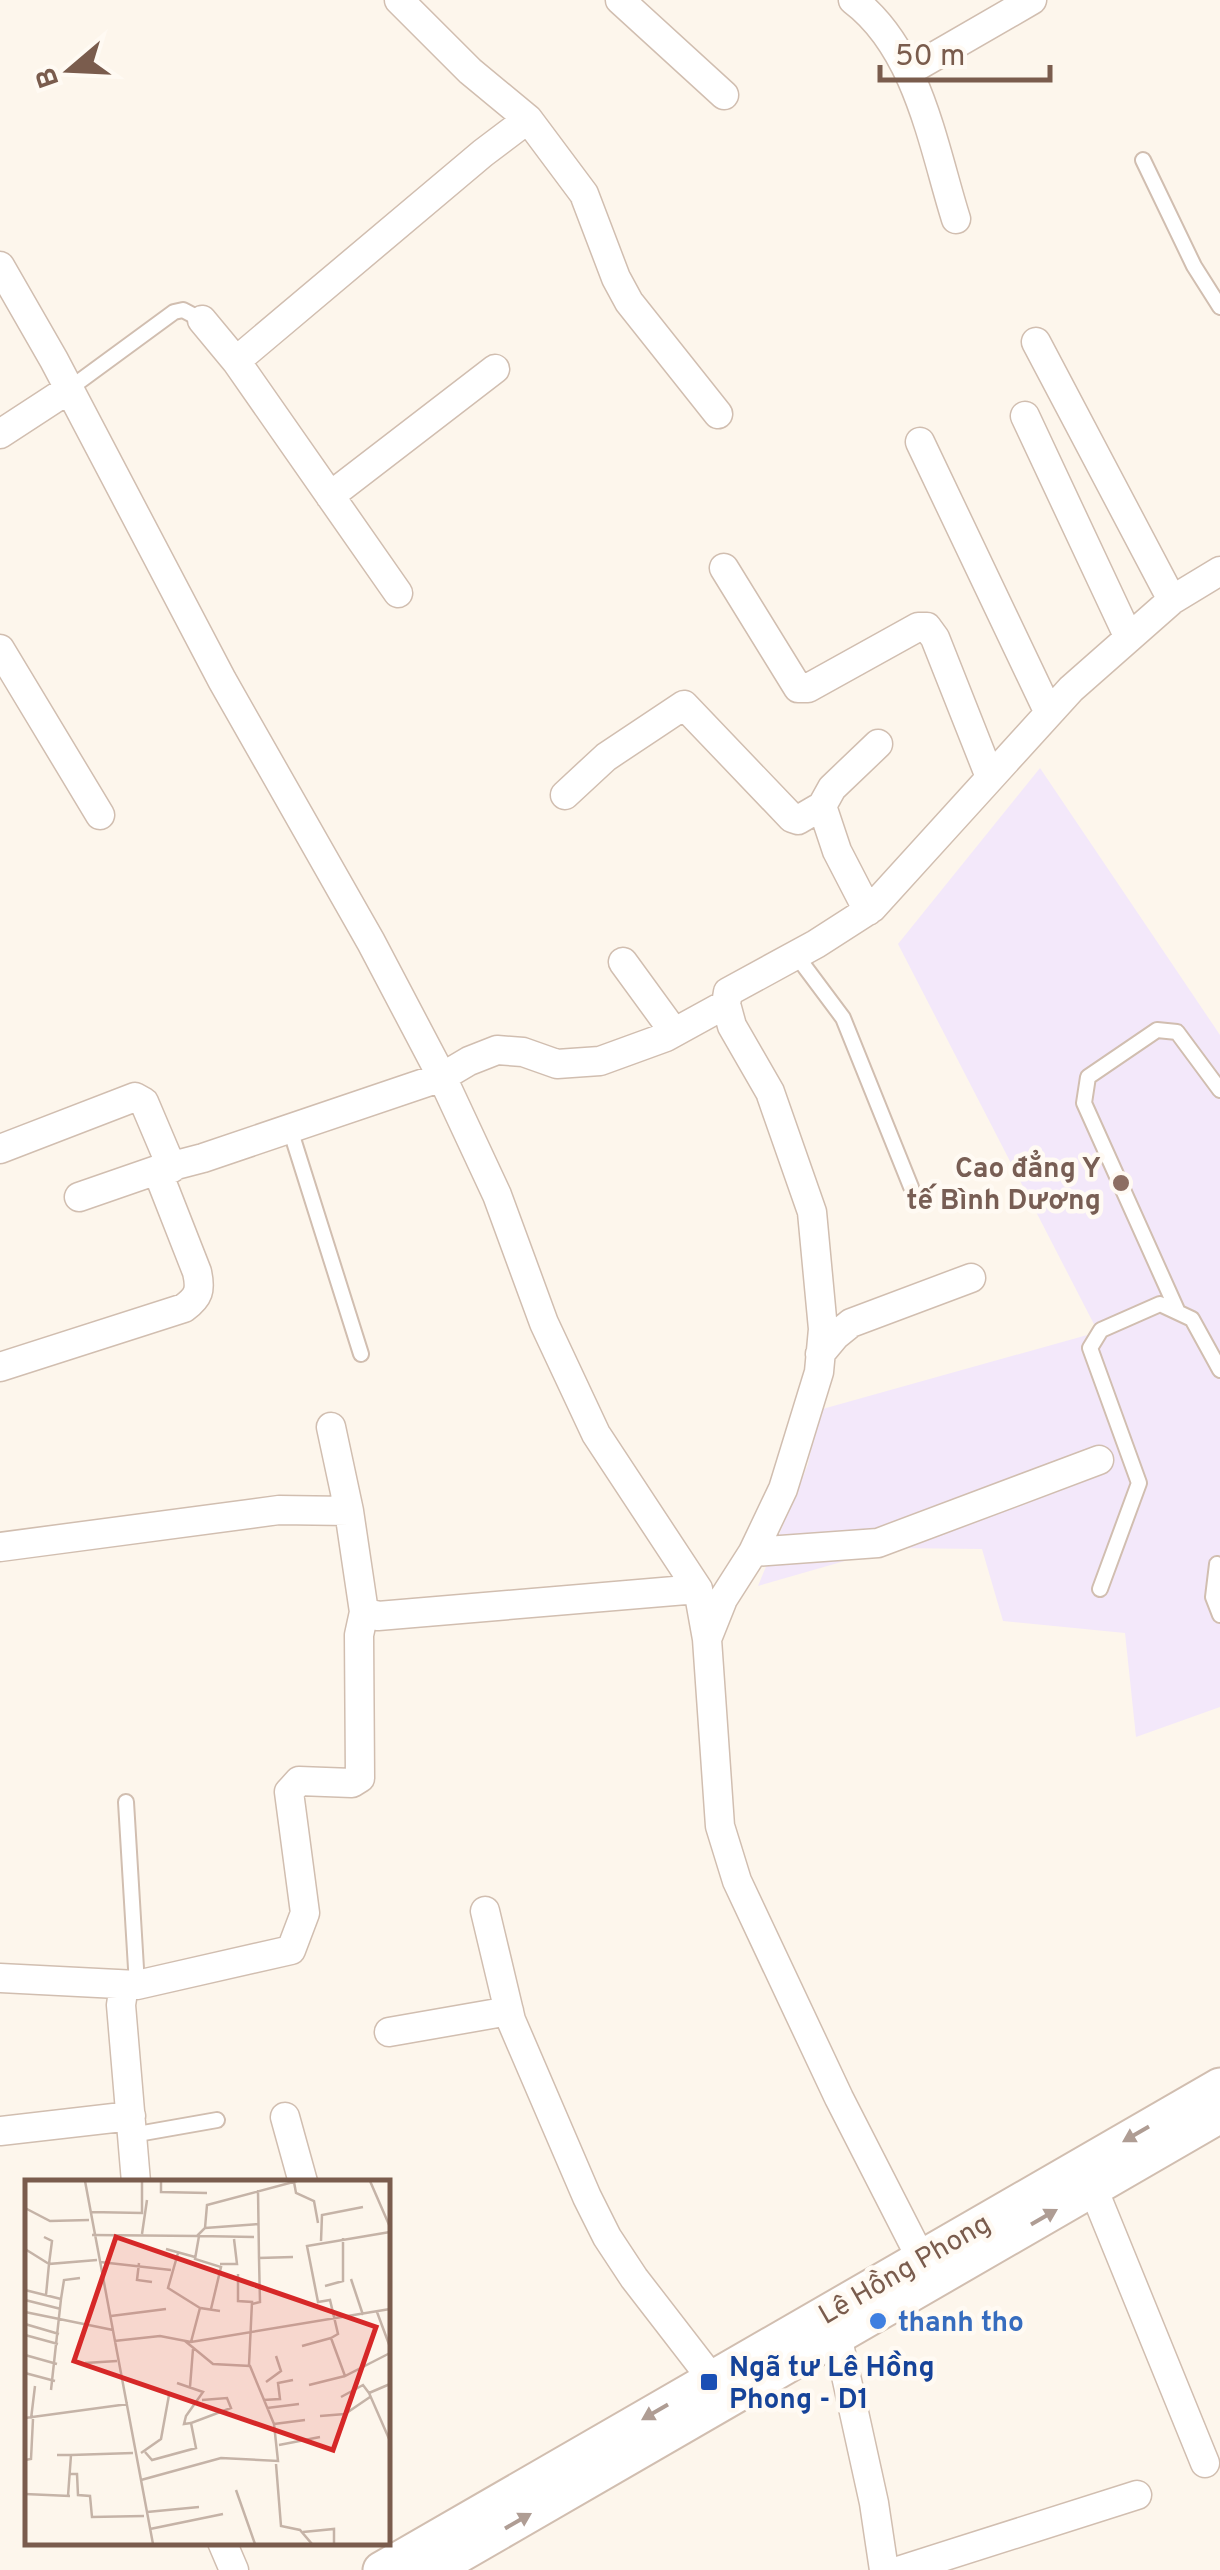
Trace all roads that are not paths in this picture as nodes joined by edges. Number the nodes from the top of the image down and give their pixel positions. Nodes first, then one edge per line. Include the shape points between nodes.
1 (398, 0) edge
2 (620, 0) edge
3 (853, 0) edge
4 (1032, 0) edge
5 (908, 71) junction
6 (724, 95) dead end
7 (528, 119) junction
8 (1143, 160) dead end
9 (956, 219) dead end
10 (0, 266) edge
11 (1220, 308) edge
12 (202, 320) joint
13 (1036, 342) dead end
14 (236, 361) junction
15 (495, 369) dead end
16 (69, 389) junction
17 (718, 414) dead end
18 (1026, 416) dead end
19 (0, 434) edge
20 (920, 442) dead end
21 (330, 496) junction
22 (724, 568) dead end
23 (1220, 571) edge
24 (398, 594) dead end
25 (1172, 600) junction
26 (1129, 638) junction
27 (0, 649) edge
28 (1049, 713) junction
29 (878, 744) dead end
30 (990, 777) junction
31 (565, 795) dead end
32 (822, 806) junction
33 (100, 815) dead end
34 (868, 910) junction
35 (796, 955) junction
36 (623, 962) dead end
37 (726, 1004) junction
38 (674, 1032) junction
39 (442, 1078) junction
40 (1220, 1090) edge
41 (290, 1129) junction
42 (0, 1149) edge
43 (164, 1169) junction
44 (911, 1187) dead end
45 (79, 1197) dead end
46 (971, 1278) dead end
47 (1177, 1310) junction
48 (361, 1354) dead end
49 (820, 1354) junction
50 (0, 1367) edge
51 (1220, 1370) edge
52 (331, 1427) dead end
53 (1098, 1460) dead end
54 (350, 1512) junction
55 (0, 1546) edge
56 (754, 1552) junction
57 (1216, 1564) dead end
58 (698, 1588) junction
59 (1100, 1590) dead end
60 (364, 1612) junction
61 (1220, 1615) edge
62 (707, 1639) junction
63 (126, 1802) dead end
64 (484, 1911) dead end
65 (0, 1978) edge
66 (130, 1985) junction
67 (509, 2011) junction
68 (390, 2032) dead end
69 (1220, 2086) edge
70 (1220, 2115) edge
71 (286, 2117) dead end
72 (218, 2120) dead end
73 (131, 2126) junction
74 (0, 2131) edge
75 (136, 2180) edge
76 (302, 2180) edge
77 (1093, 2188) junction
78 (927, 2270) junction
79 (835, 2323) junction
80 (712, 2379) junction
81 (1205, 2463) dead end
82 (1137, 2494) dead end
83 (223, 2545) edge
84 (234, 2570) edge
85 (381, 2570) edge
86 (434, 2570) edge
87 (884, 2570) edge
88 (900, 2570) edge

1 - 7 street
2 - 6 street
3 - 5 street
4 - 5 street
5 - 9 street
7 - 14 street
7 - 17 street via 584,194 629,302
8 - 11 lane
10 - 16 street
12 - 14 street
12 - 16 lane via 174,312
13 - 25 street
14 - 21 street
15 - 21 street
16 - 19 street
16 - 39 street
18 - 26 street
20 - 28 street
21 - 24 street
22 - 30 street via 798,688 928,628
23 - 25 street
25 - 26 street
26 - 28 street
27 - 33 street
28 - 30 street
29 - 32 street
30 - 34 street
31 - 32 street via 606,757 684,705 792,818
32 - 34 street
34 - 35 street
35 - 37 street via 728,992
35 - 44 lane via 842,1018
36 - 38 street
37 - 38 street
37 - 49 street via 786,1129 812,1212
38 - 39 street via 600,1061 557,1064 497,1050
39 - 41 street
39 - 58 street via 596,1434
40 - 47 lane via 1177,1032 1157,1030 1088,1077 1084,1103
41 - 43 street
41 - 48 lane
42 - 43 street via 135,1097 144,1102
43 - 45 street
43 - 50 street via 197,1272 197,1298 184,1308
46 - 49 street via 851,1322
47 - 51 lane via 1192,1319
47 - 59 lane via 1160,1304 1115,1323 1100,1330 1090,1348 1138,1484
49 - 56 street via 788,1475
52 - 54 street
53 - 56 street via 878,1544
54 - 55 street via 279,1510
54 - 60 street
56 - 62 street
57 - 61 lane via 1213,1597
58 - 60 street via 477,1610
58 - 62 street
60 - 66 street via 360,1778 352,1784 299,1781 288,1792 305,1913 292,1950
62 - 78 street via 718,1814 737,1881
63 - 66 lane
64 - 67 street
65 - 66 street
66 - 73 street via 121,2004
67 - 68 street
67 - 80 street via 607,2237
69 -> 78 street, Lê Hồng Phong
70 - 77 street, Lê Hồng Phong
71 - 76 street
72 - 73 lane
73 - 74 street
73 - 75 street
78 -> 77 street, Lê Hồng Phong
77 - 81 street
78 - 79 street, Lê Hồng Phong
79 - 80 street, Lê Hồng Phong
86 -> 79 street, Lê Hồng Phong
79 - 87 street
80 -> 85 street, Lê Hồng Phong
82 - 88 street
83 - 84 street

